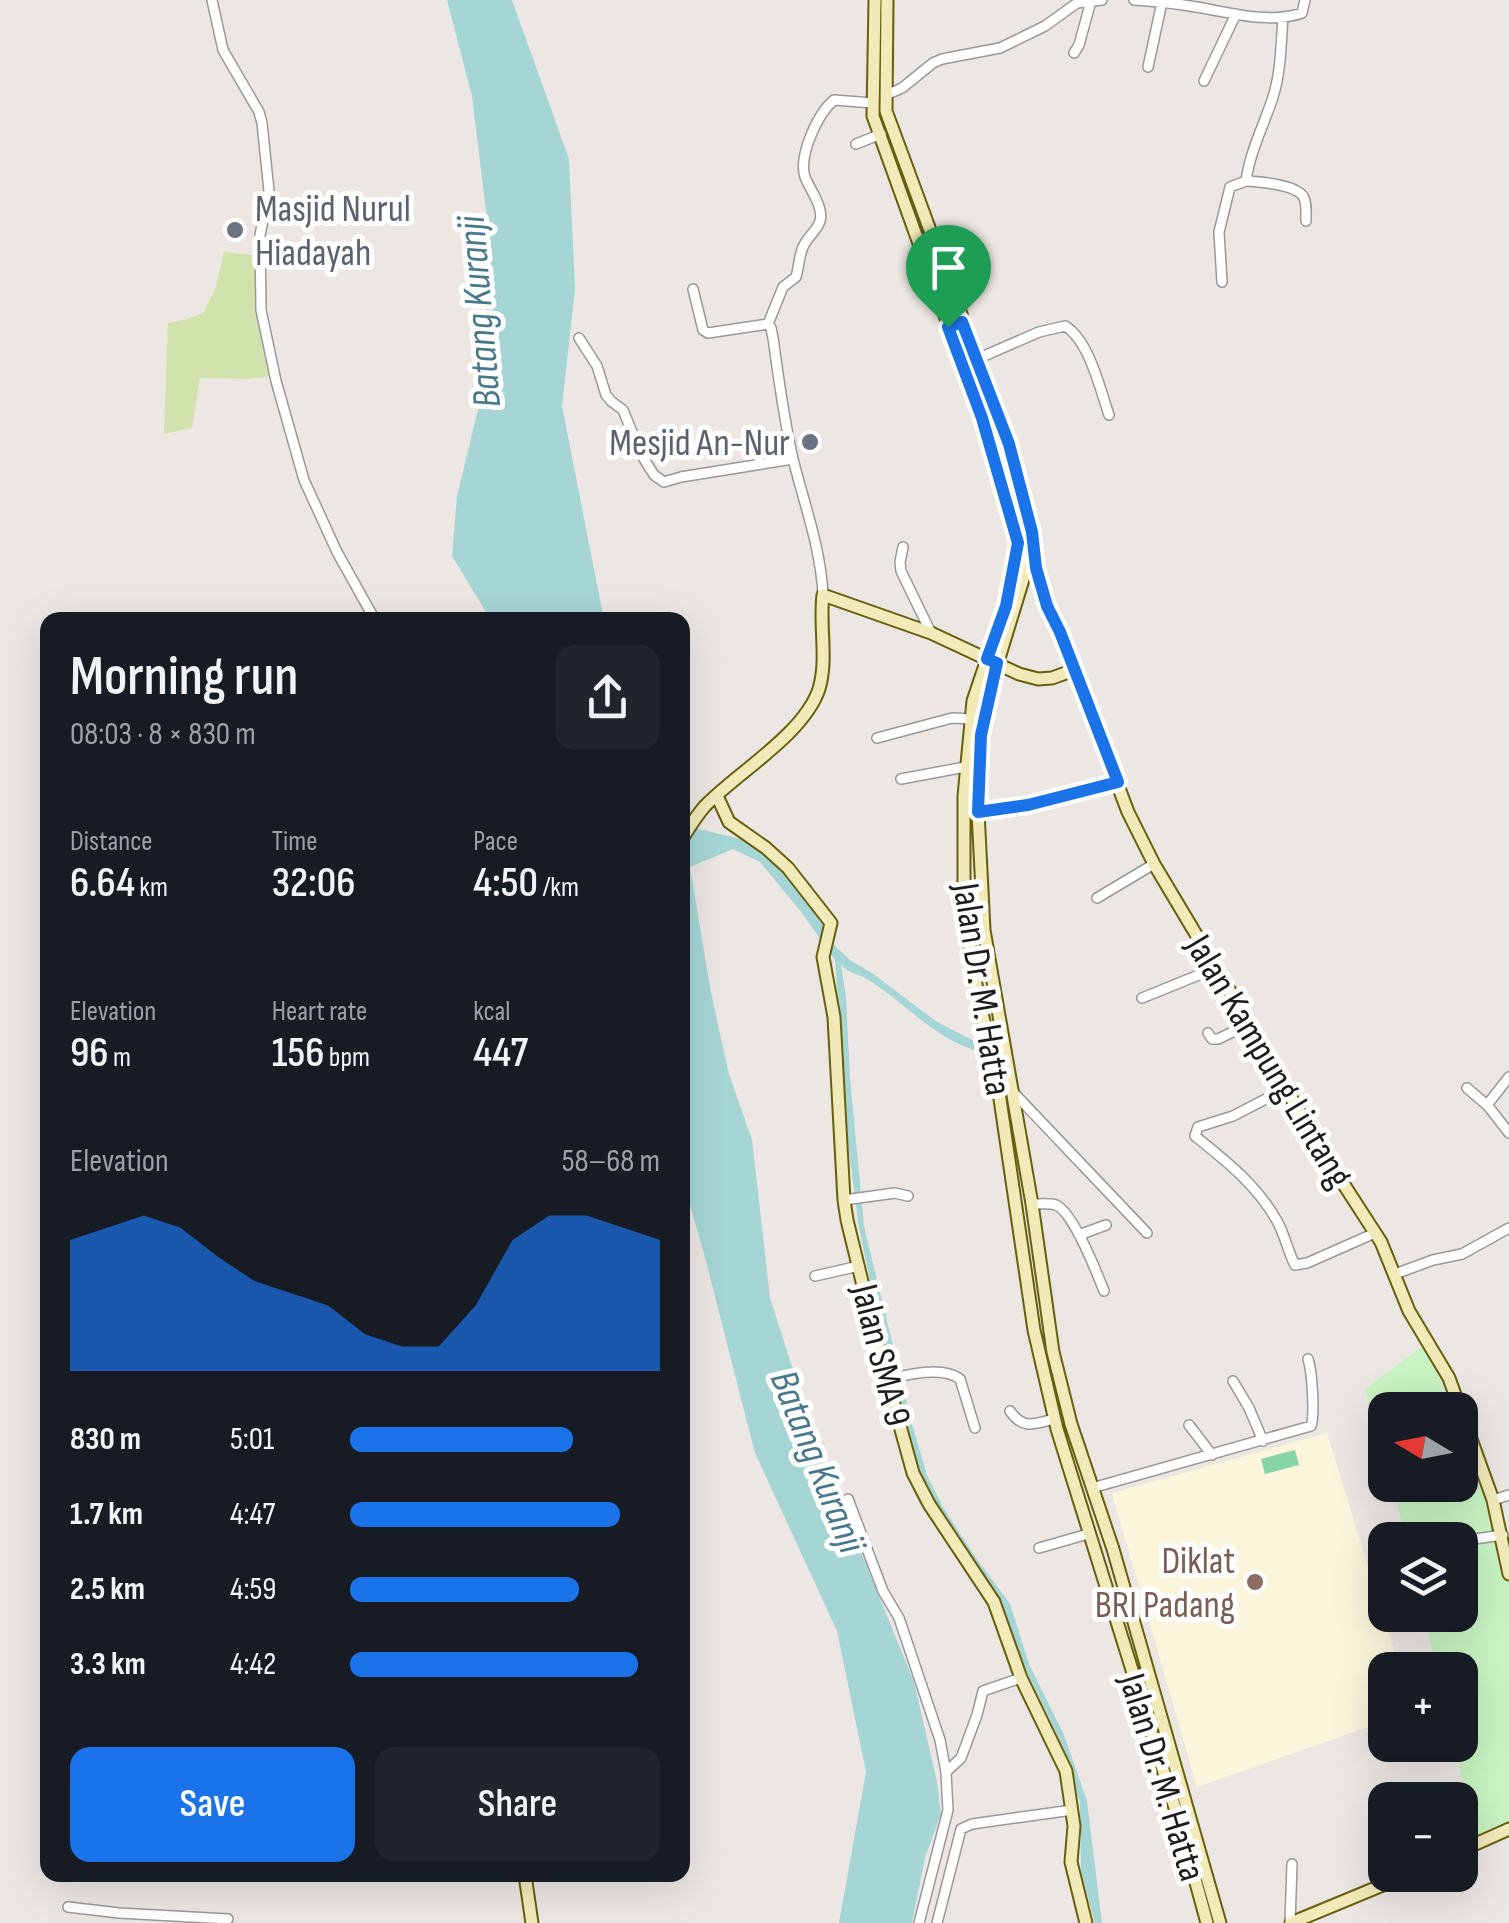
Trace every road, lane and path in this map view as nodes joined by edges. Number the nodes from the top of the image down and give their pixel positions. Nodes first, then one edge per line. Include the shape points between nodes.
1 (212, 0) edge
2 (875, 0) edge
3 (887, 0) edge
4 (1102, 0) edge
5 (1134, 0) edge
6 (1305, 0) edge
7 (1091, 1) edge
8 (1162, 2) edge
9 (1069, 4) edge
10 (1236, 14) junction
11 (1283, 17) junction
12 (1074, 53) dead end
13 (1148, 67) dead end
14 (1204, 81) dead end
15 (886, 95) junction
16 (873, 103) junction
17 (880, 134) junction
18 (856, 144) dead end
19 (1246, 181) junction
20 (1306, 221) dead end
21 (1222, 282) dead end
22 (693, 288) dead end
23 (962, 322) junction
24 (768, 324) junction
25 (948, 327) junction
26 (578, 338) dead end
27 (977, 359) junction
28 (1109, 415) dead end
29 (793, 459) junction
30 (1018, 543) junction
31 (903, 546) dead end
32 (1033, 547) junction
33 (823, 594) junction
34 (371, 612) edge
35 (931, 633) junction
36 (992, 661) junction
37 (1074, 670) junction
38 (971, 720) junction
39 (877, 738) dead end
40 (965, 768) junction
41 (901, 780) dead end
42 (1118, 782) junction
43 (717, 796) junction
44 (978, 812) junction
45 (690, 828) edge
46 (1154, 864) junction
47 (1098, 898) dead end
48 (1216, 968) junction
49 (1142, 998) dead end
50 (1249, 1024) junction
51 (1208, 1033) dead end
52 (1509, 1077) edge
53 (1466, 1088) dead end
54 (1285, 1090) junction
55 (1013, 1096) junction
56 (1487, 1104) junction
57 (1509, 1133) edge
58 (908, 1196) dead end
59 (849, 1200) junction
60 (1032, 1204) junction
61 (1106, 1226) dead end
62 (1509, 1228) edge
63 (1147, 1233) dead end
64 (1376, 1233) junction
65 (1080, 1234) junction
66 (859, 1266) junction
67 (1396, 1274) junction
68 (814, 1276) dead end
69 (1104, 1291) dead end
70 (1308, 1359) dead end
71 (893, 1378) junction
72 (1233, 1381) dead end
73 (1010, 1410) dead end
74 (1056, 1424) junction
75 (1071, 1424) junction
76 (1188, 1425) dead end
77 (974, 1428) dead end
78 (1263, 1440) junction
79 (1212, 1455) junction
80 (1092, 1488) junction
81 (1509, 1495) edge
82 (848, 1498) dead end
83 (1493, 1500) junction
84 (1088, 1534) junction
85 (1502, 1535) junction
86 (1478, 1538) edge
87 (1038, 1548) dead end
88 (1509, 1574) edge
89 (1021, 1678) junction
90 (946, 1772) junction
91 (1072, 1810) junction
92 (1182, 1812) junction
93 (1503, 1832) edge
94 (1478, 1842) edge
95 (1292, 1864) dead end
96 (526, 1882) edge
97 (1368, 1892) edge
98 (68, 1906) dead end
99 (119, 1918) edge
100 (134, 1918) edge
101 (228, 1919) dead end
102 (532, 1923) edge
103 (919, 1923) edge
104 (938, 1923) edge
105 (1086, 1923) edge
106 (1206, 1923) edge
107 (1220, 1923) edge
108 (1292, 1923) edge

1 - 34 street via 223,50 262,123 268,191 260,235 261,310 294,450 317,512
2 - 16 main road, Jalan Dr. M. Hatta
3 - 15 main road, Jalan Dr. M. Hatta
4 - 7 street
5 - 8 street
6 - 11 street via 1302,13
7 - 9 street
7 - 12 street
8 - 10 street
8 - 13 street
9 - 15 street via 1019,40 942,59
10 - 11 street
10 - 14 street
11 - 19 street via 1277,85
15 - 23 main road, Jalan Dr. M. Hatta via 886,111
16 - 17 main road, Jalan Dr. M. Hatta
16 - 24 street via 834,100 809,141 804,174 820,222
17 - 18 street
17 - 25 main road, Jalan Dr. M. Hatta
19 - 20 street via 1301,193
19 - 21 street via 1228,192 1219,232
22 - 24 street via 708,333
23 - 25 main road
23 - 27 main road, Jalan Dr. M. Hatta
24 - 29 street
25 - 30 main road, Jalan Dr. M. Hatta
26 - 29 street via 660,480
27 - 28 street via 1066,326 1082,342
27 - 32 main road, Jalan Dr. M. Hatta via 1009,444
29 - 33 street
30 - 32 street
30 - 36 main road, Jalan Dr. M. Hatta
31 - 35 street via 901,571
32 - 36 main road, Jalan Dr. M. Hatta
32 - 37 street, Jalan Kampung Lintang via 1047,606
33 - 35 main road
33 - 43 main road via 823,660 814,702
35 - 36 main road
36 - 37 main road via 1038,679
36 - 38 main road, Jalan Dr. M. Hatta
36 - 44 main road, Jalan Dr. M. Hatta
37 - 42 main road, Jalan Kampung Lintang
38 - 39 street via 952,718
38 - 40 main road, Jalan Dr. M. Hatta
40 - 41 street
40 - 74 main road, Jalan Dr. M. Hatta via 966,916
42 - 44 street
42 - 46 main road, Jalan Kampung Lintang
43 - 45 main road
43 - 59 main road, Jalan SMA 9 via 734,828 788,868 831,923 825,971
44 - 55 main road, Jalan Dr. M. Hatta via 984,930
46 - 47 street
46 - 48 main road, Jalan Kampung Lintang
48 - 49 street
48 - 50 main road, Jalan Kampung Lintang
50 - 51 street via 1218,1040
50 - 54 main road, Jalan Kampung Lintang
52 - 56 street
53 - 56 street
54 - 64 main road, Jalan Kampung Lintang
54 - 64 street via 1198,1127 1194,1136 1263,1200 1295,1265
55 - 60 main road, Jalan Dr. M. Hatta
55 - 63 street
56 - 57 street
58 - 59 street
59 - 66 main road, Jalan SMA 9
60 - 65 street via 1060,1207
60 - 75 main road, Jalan Dr. M. Hatta via 1053,1352
61 - 65 street
62 - 67 street via 1462,1254
64 - 67 main road, Jalan Kampung Lintang
65 - 69 street
66 - 68 street
66 - 71 main road, Jalan SMA 9
67 - 83 main road, Jalan Kampung Lintang via 1409,1311 1449,1378
70 - 78 street via 1311,1426
71 - 77 street via 956,1375
71 - 89 main road, Jalan SMA 9 via 913,1473 994,1602
72 - 78 street
73 - 74 street via 1018,1422
74 - 75 main road
74 - 84 main road, Jalan Dr. M. Hatta
75 - 80 main road, Jalan Dr. M. Hatta
76 - 79 street
78 - 79 street
79 - 80 street
80 - 92 main road, Jalan Dr. M. Hatta
81 - 83 street
82 - 90 street via 899,1618
83 - 85 main road, Jalan Kampung Lintang
84 - 87 street
84 - 92 main road, Jalan Dr. M. Hatta
85 - 86 street
85 - 88 main road, Jalan Kampung Lintang
89 - 90 street via 980,1694 960,1758
89 - 91 main road, Jalan SMA 9 via 1066,1771
90 - 103 street via 948,1810
91 - 104 street via 961,1829
91 - 105 main road, Jalan SMA 9 via 1071,1862
92 - 106 main road, Jalan Dr. M. Hatta
92 - 107 main road, Jalan Dr. M. Hatta
93 - 94 main road
95 - 108 street
96 - 102 main road
97 - 108 main road
98 - 99 street
99 - 100 street
100 - 101 street

